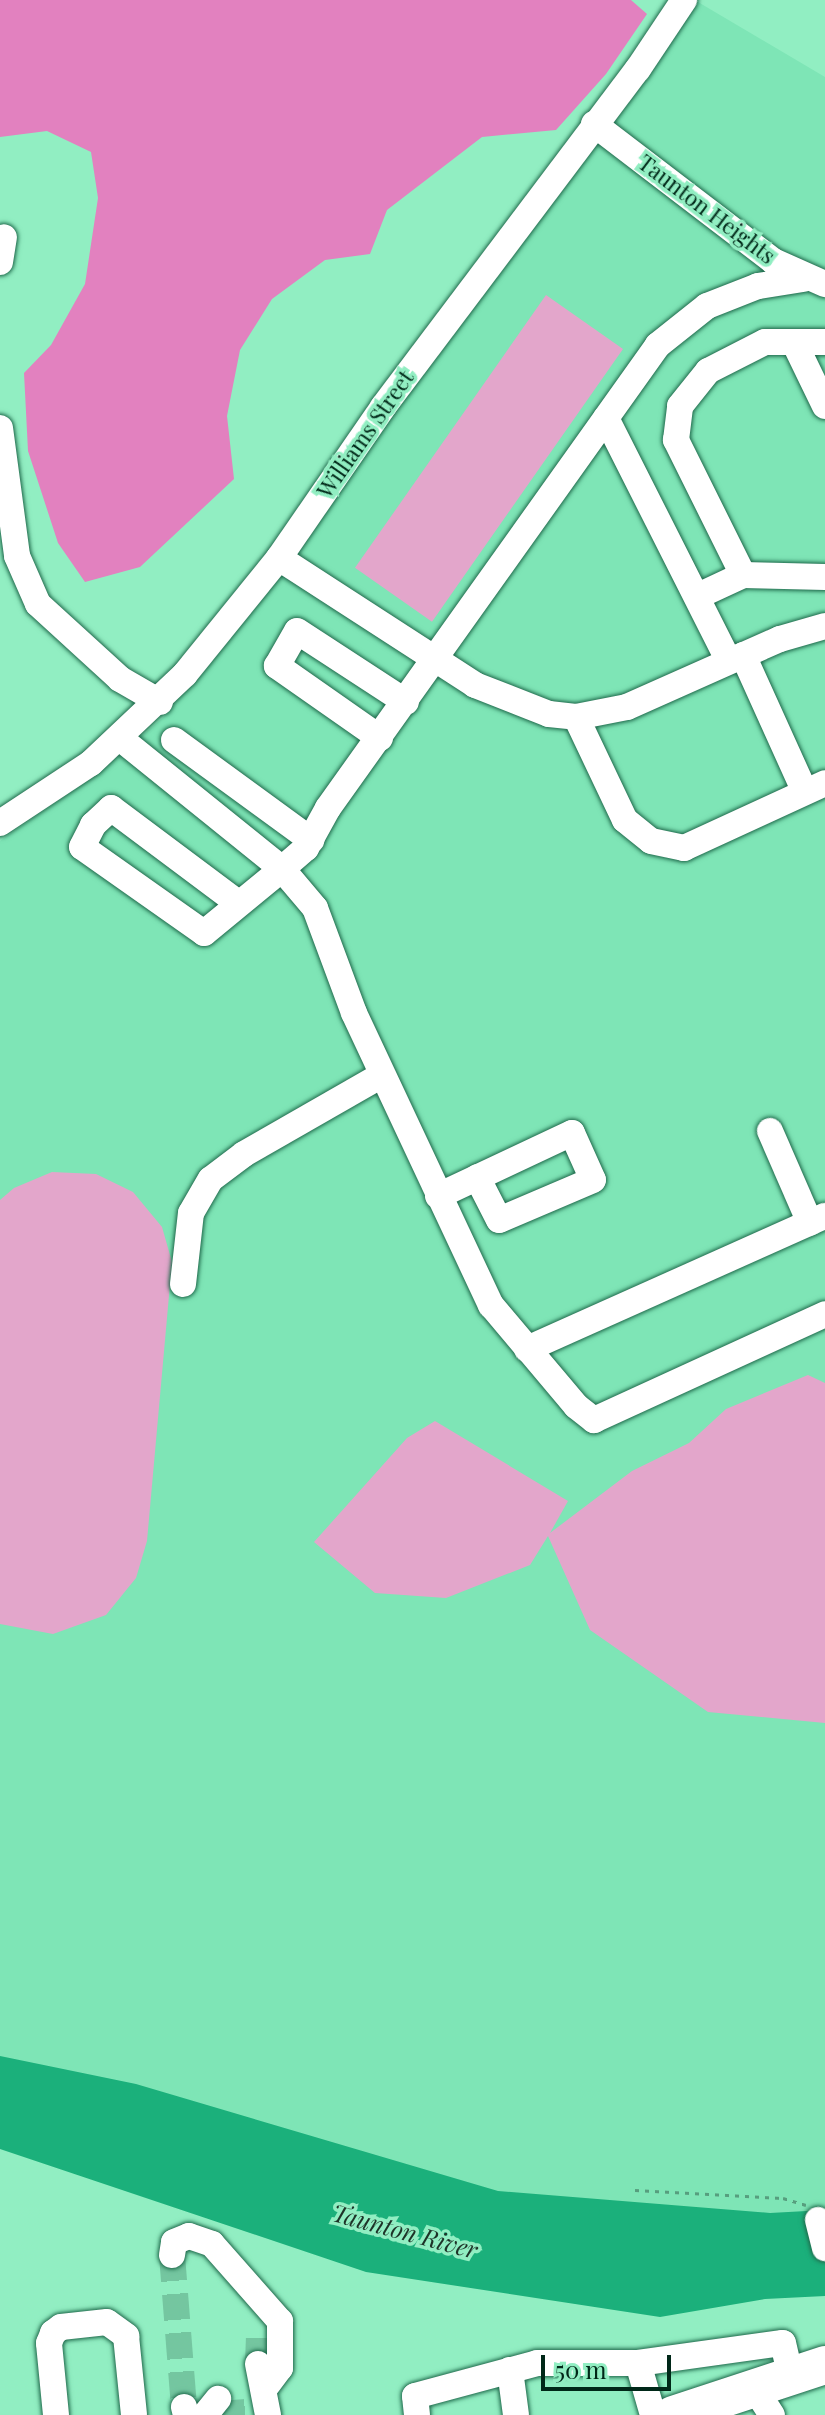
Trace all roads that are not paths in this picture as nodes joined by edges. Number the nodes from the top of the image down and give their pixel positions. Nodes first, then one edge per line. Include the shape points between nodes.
1 (684, 0) edge
2 (594, 124) junction
3 (814, 281) edge
4 (794, 342) junction
5 (825, 342) edge
6 (825, 406) edge
7 (606, 418) junction
8 (0, 428) edge
9 (8, 558) edge
10 (279, 558) junction
11 (743, 575) junction
12 (825, 577) edge
13 (698, 596) junction
14 (825, 626) edge
15 (736, 658) junction
16 (435, 659) junction
17 (160, 702) junction
18 (406, 702) junction
19 (576, 717) junction
20 (380, 738) junction
21 (121, 739) junction
22 (174, 740) dead end
23 (815, 788) edge
24 (0, 823) edge
25 (311, 840) junction
26 (282, 869) junction
27 (238, 903) junction
28 (382, 1075) junction
29 (770, 1131) dead end
30 (477, 1177) dead end
31 (438, 1196) junction
32 (818, 1219) edge
33 (183, 1284) dead end
34 (825, 1314) edge
35 (527, 1349) junction
36 (818, 2220) road end
37 (825, 2248) edge
38 (172, 2255) dead end
39 (638, 2363) junction
40 (510, 2370) junction
41 (808, 2371) edge
42 (262, 2393) edge
43 (764, 2402) edge
44 (56, 2415) edge
45 (134, 2415) edge
46 (417, 2415) edge
47 (516, 2415) edge
48 (653, 2415) edge
49 (673, 2415) edge

1 - 2 street, Williams Street
2 - 3 street, Taunton Heights via 758,250
2 - 10 street, Williams Street via 383,407
3 - 7 street via 737,293 681,322 635,372
4 - 5 street
4 - 6 street
4 - 11 street via 765,342 708,371 680,406 676,440
7 - 13 street
7 - 16 street
8 - 9 street
9 - 17 street via 38,604 120,679
10 - 16 street
10 - 17 street, Williams Street
11 - 12 street
11 - 13 street
13 - 15 street
14 - 15 street
15 - 19 street via 627,707
15 - 23 street
16 - 18 street
16 - 19 street via 498,696 549,714
17 - 21 street, Williams Street
18 - 20 street
18 - 20 street via 297,631 277,666
19 - 23 street via 625,820 651,841 684,848
20 - 25 street
21 - 24 street, Williams Street
21 - 26 street
22 - 25 street
25 - 26 street
26 - 27 street
26 - 28 street via 315,908
27 - 27 street via 204,933 82,847 93,825 111,808
28 - 31 street
28 - 33 street via 244,1154 211,1179 191,1213
29 - 32 street
30 - 31 street
31 - 35 street via 491,1305
32 - 35 street
34 - 35 street via 594,1420
36 - 37 street
38 - 42 street via 174,2242 189,2236 227,2255 265,2325 280,2321 280,2368
39 - 40 street via 537,2363
39 - 41 street via 783,2343
39 - 48 street
40 - 46 street via 415,2396
40 - 47 street
41 - 43 highway
43 - 49 highway
44 - 45 street via 49,2343 53,2333 61,2327 107,2322 126,2336

